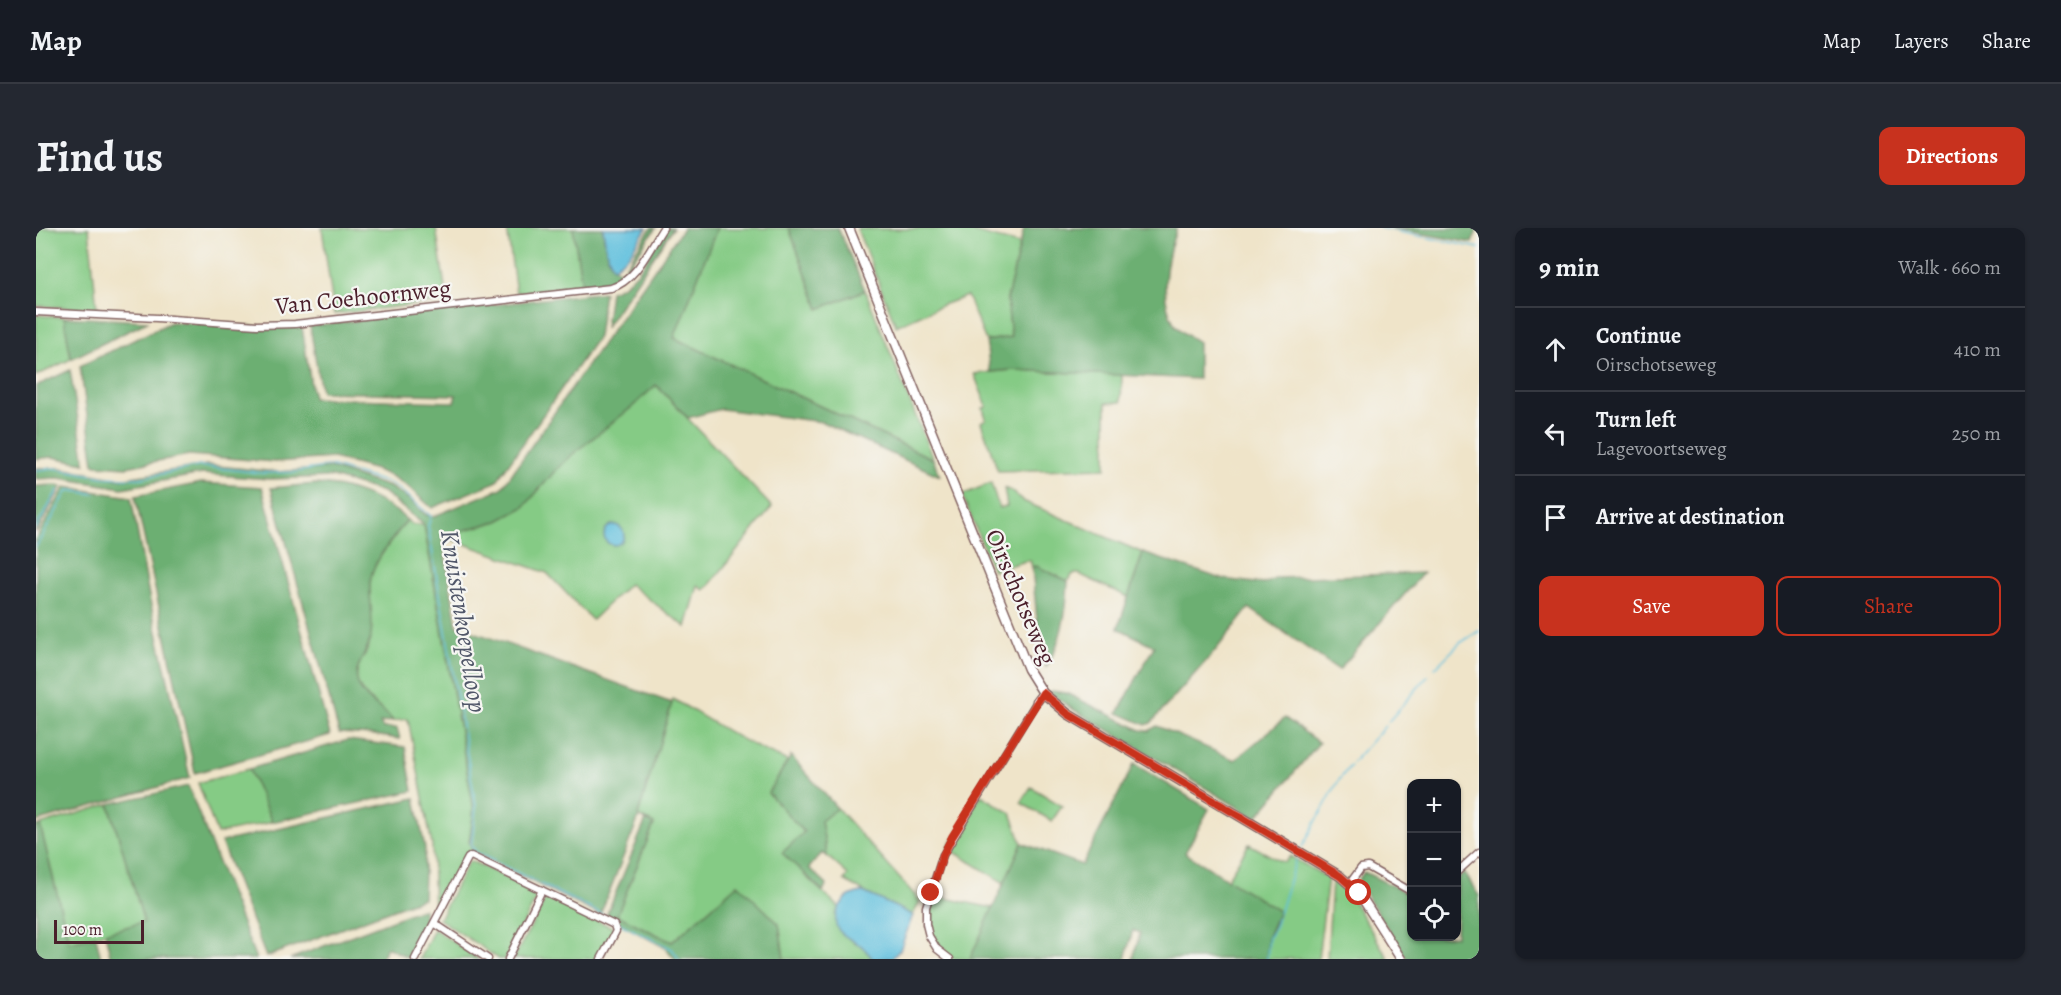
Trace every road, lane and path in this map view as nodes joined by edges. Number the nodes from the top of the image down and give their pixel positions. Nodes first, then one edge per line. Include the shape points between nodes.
1 (663, 228) edge
2 (849, 228) edge
3 (36, 312) edge
4 (1043, 693) junction
5 (1037, 700) joint
6 (1479, 852) edge
7 (1461, 868) edge
8 (1350, 883) junction
9 (1407, 889) edge
10 (542, 890) junction
11 (434, 923) junction
12 (415, 959) edge
13 (488, 959) edge
14 (508, 959) edge
15 (602, 959) edge
16 (950, 959) edge
17 (1401, 959) edge

1 - 3 street, Van Coehoornweg via 630,278 611,288 286,324
2 - 4 street, Oirschotseweg via 1028,669
4 - 5 street
4 - 8 street, Oirschotseweg via 1068,714
5 - 16 street via 943,855 926,907 926,924 937,950
6 - 7 street
8 - 9 street via 1361,868 1368,867
8 - 17 street, Oirschotseweg
10 - 11 street via 471,856
10 - 14 street
10 - 15 street via 614,925 616,932
11 - 12 street
11 - 13 street

